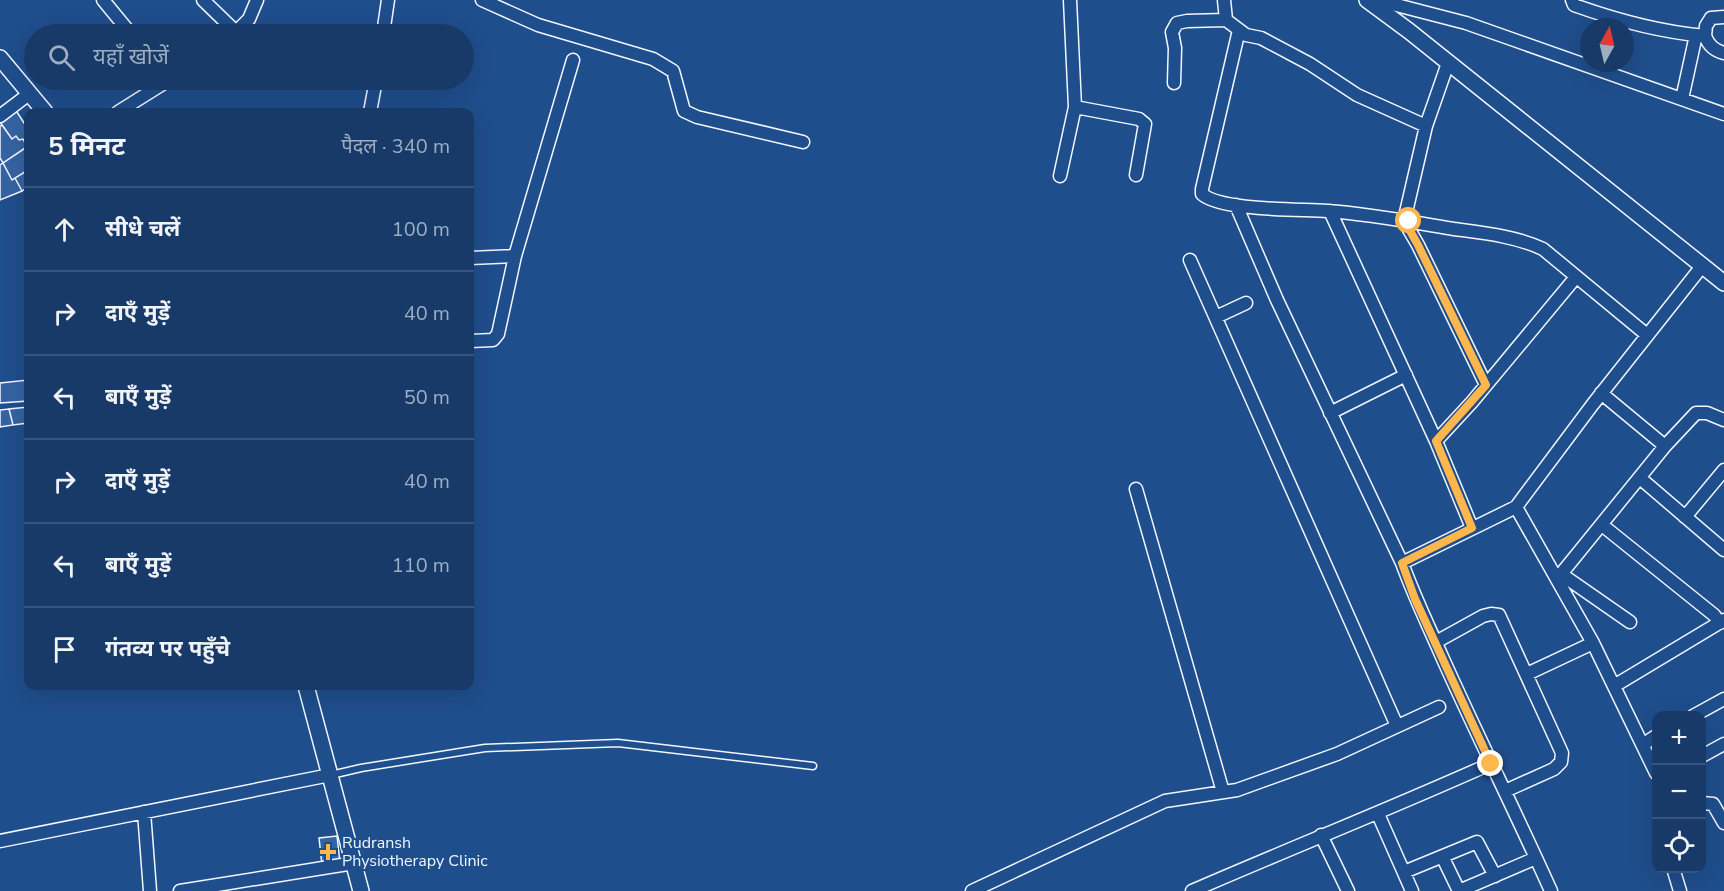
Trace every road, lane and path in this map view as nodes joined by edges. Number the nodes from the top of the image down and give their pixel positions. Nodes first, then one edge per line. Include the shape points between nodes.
1 (104, 0) edge
2 (202, 0) edge
3 (257, 0) edge
4 (388, 0) edge
5 (482, 0) edge
6 (1070, 0) edge
7 (1224, 0) edge
8 (1367, 0) edge
9 (1377, 0) edge
10 (1572, 0) edge
11 (1724, 17) edge
12 (1226, 20) junction
13 (123, 24) edge
14 (226, 24) edge
15 (244, 24) edge
16 (384, 24) edge
17 (1239, 30) junction
18 (1700, 36) junction
19 (1724, 53) edge
20 (0, 58) edge
21 (573, 60) dead end
22 (1448, 63) junction
23 (1174, 83) dead end
24 (24, 88) edge
25 (26, 90) edge
26 (152, 90) edge
27 (374, 90) edge
28 (29, 94) junction
29 (1682, 99) junction
30 (1075, 107) junction
31 (41, 108) edge
32 (124, 108) edge
33 (371, 108) edge
34 (1724, 114) edge
35 (0, 116) edge
36 (1426, 126) junction
37 (803, 142) dead end
38 (1060, 176) dead end
39 (1136, 176) dead end
40 (1236, 205) junction
41 (1330, 211) junction
42 (1404, 220) junction
43 (515, 256) junction
44 (474, 258) edge
45 (1190, 260) dead end
46 (1703, 266) junction
47 (1576, 277) junction
48 (1724, 283) edge
49 (1246, 303) dead end
50 (1216, 317) junction
51 (1647, 335) junction
52 (474, 341) edge
53 (1406, 375) junction
54 (1486, 385) junction
55 (1602, 393) junction
56 (1330, 413) junction
57 (1724, 420) edge
58 (1436, 441) junction
59 (1665, 446) junction
60 (1724, 470) edge
61 (1640, 478) junction
62 (1136, 489) dead end
63 (1516, 507) junction
64 (1686, 517) junction
65 (1602, 525) junction
66 (1472, 528) junction
67 (1724, 550) edge
68 (1402, 563) junction
69 (1559, 577) junction
70 (1722, 621) edge
71 (1630, 622) dead end
72 (1436, 642) junction
73 (1593, 643) junction
74 (1527, 674) junction
75 (1614, 686) junction
76 (307, 690) edge
77 (1724, 699) edge
78 (1439, 707) dead end
79 (1703, 711) edge
80 (1398, 726) junction
81 (1652, 739) edge
82 (1644, 744) junction
83 (1724, 744) edge
84 (1706, 753) edge
85 (1491, 764) junction
86 (813, 765) dead end
87 (1653, 765) edge
88 (330, 775) junction
89 (1505, 791) junction
90 (1223, 792) junction
91 (1706, 803) edge
92 (144, 812) junction
93 (1378, 814) junction
94 (1723, 816) edge
95 (1321, 835) junction
96 (0, 841) edge
97 (1443, 858) junction
98 (1536, 858) junction
99 (354, 862) junction
100 (1404, 872) junction
101 (1675, 873) edge
102 (1495, 876) junction
103 (150, 891) edge
104 (180, 891) edge
105 (362, 891) edge
106 (972, 891) edge
107 (1192, 891) edge
108 (1348, 891) edge
109 (1412, 891) edge
110 (1459, 891) edge
111 (1551, 891) edge
112 (1680, 891) edge

1 - 13 street
2 - 14 street
3 - 15 street
4 - 16 street
5 - 37 street via 538,25 653,59 673,71 684,111 697,117
6 - 30 street
7 - 12 street
8 - 22 street
9 - 29 street via 1466,22
10 - 18 street via 1574,5 1623,20 1666,32
11 - 18 street via 1711,18
12 - 17 street
12 - 23 street via 1177,23 1172,32
17 - 36 street via 1310,64 1357,95
17 - 40 street via 1202,189 1208,200
18 - 19 street
18 - 29 street
20 - 24 street
21 - 43 street
22 - 36 street
22 - 46 street
25 - 28 street
26 - 32 street
27 - 33 street
28 - 31 street
28 - 35 street
29 - 34 street
30 - 38 street
30 - 39 street via 1139,119 1145,124
36 - 42 street
40 - 41 street
40 - 56 street
41 - 42 street
41 - 53 street
42 - 47 street via 1524,240 1543,249
42 - 54 street
43 - 44 street
43 - 52 street via 498,334 493,340
45 - 50 street
46 - 48 street
46 - 51 street
47 - 51 street
47 - 54 street
49 - 50 street
50 - 80 street
51 - 55 street
53 - 56 street
53 - 58 street
54 - 58 street
55 - 59 street
55 - 63 street
56 - 68 street
57 - 59 street via 1696,413
58 - 66 street
59 - 61 street
60 - 64 street
61 - 64 street
61 - 65 street
62 - 90 street
63 - 66 street
63 - 69 street
64 - 67 street
65 - 69 street
65 - 70 street
66 - 68 street
68 - 72 street
69 - 71 street
69 - 73 street
70 - 75 street
72 - 74 street via 1483,616 1499,615
72 - 85 street
73 - 74 street
73 - 75 street
74 - 89 street via 1562,753 1561,762
75 - 82 street
76 - 88 street
77 - 79 street
78 - 80 street
80 - 90 street via 1337,754
81 - 82 street
82 - 87 street
83 - 84 street
85 - 89 street
85 - 93 street
86 - 88 lane via 618,743 485,748
88 - 92 street
88 - 99 street
89 - 98 street
90 - 106 street via 1165,801
91 - 94 street via 1713,804
92 - 96 street
92 - 103 street
93 - 95 street
93 - 100 street
95 - 107 street
95 - 108 street
97 - 100 street
97 - 102 street via 1477,842
97 - 110 street
98 - 102 street
98 - 111 street
99 - 104 street
99 - 105 street
100 - 109 street
101 - 112 street
102 - 110 street

